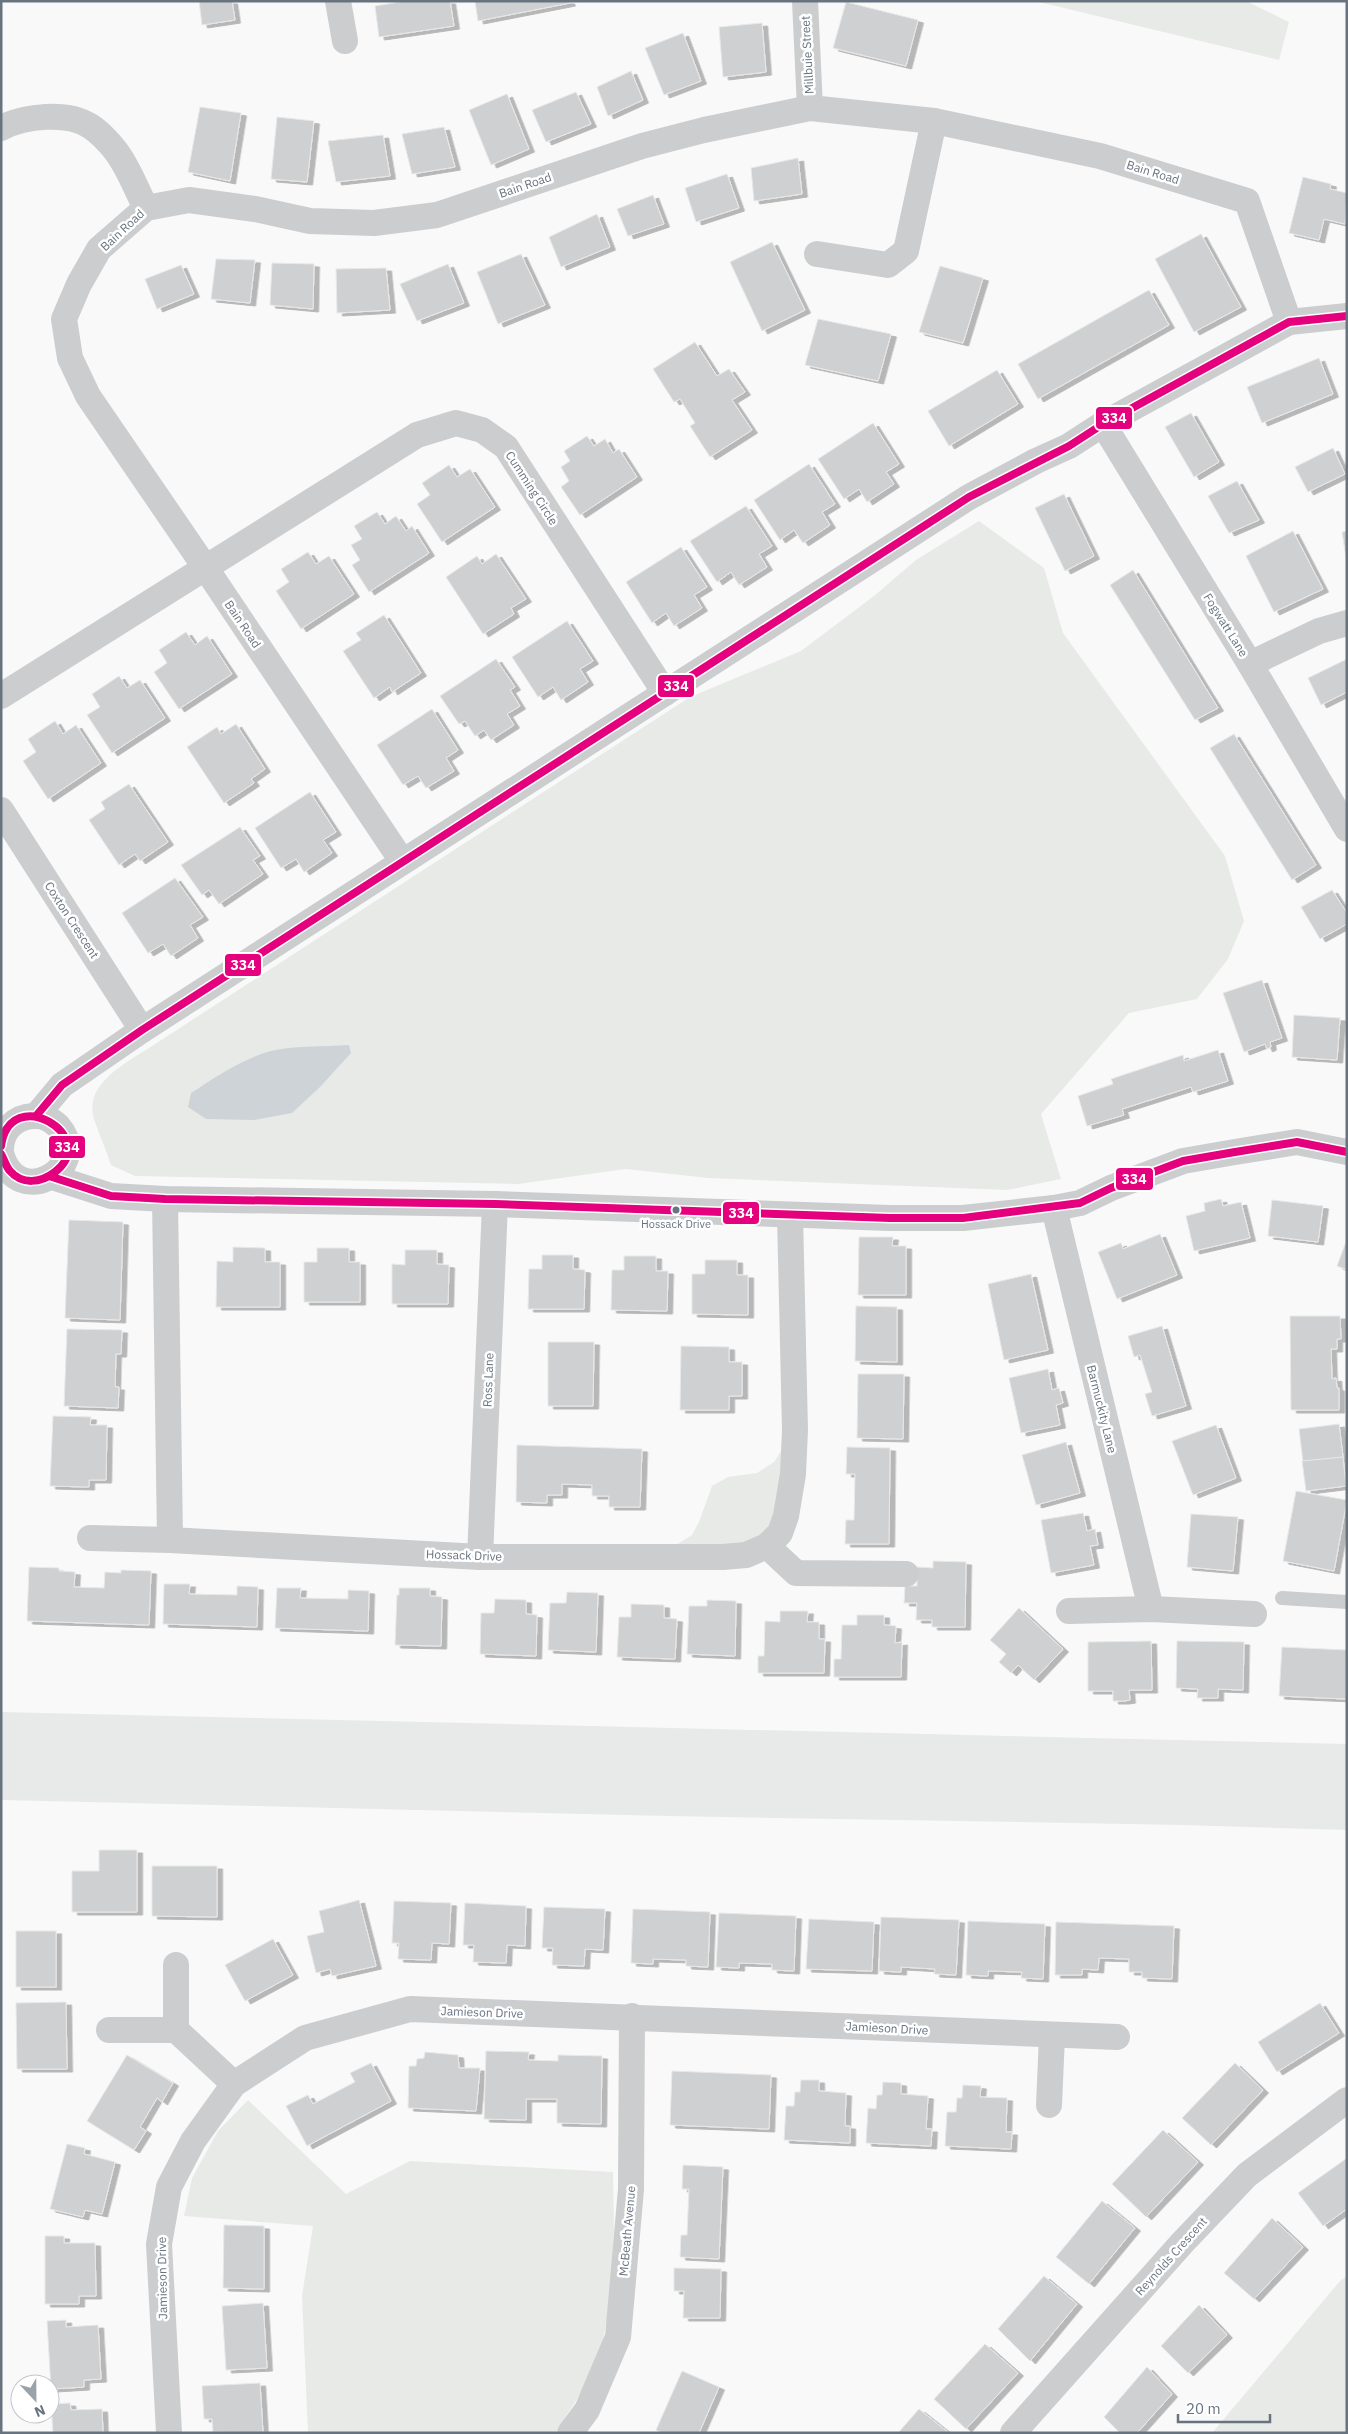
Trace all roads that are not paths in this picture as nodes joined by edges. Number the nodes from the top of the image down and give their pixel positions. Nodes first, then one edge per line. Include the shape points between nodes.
1 (338, 1) edge
2 (805, 1) edge
3 (345, 41) dead end
4 (810, 108) junction
5 (934, 121) junction
6 (1, 128) edge
7 (146, 208) junction
8 (817, 254) dead end
9 (1347, 316) edge
10 (1289, 322) junction
11 (1103, 424) junction
12 (205, 567) junction
13 (1347, 623) edge
14 (1250, 664) junction
15 (665, 692) junction
16 (1, 696) edge
17 (1, 810) edge
18 (1347, 829) edge
19 (402, 861) junction
20 (142, 1030) junction
21 (36, 1116) junction
22 (1, 1148) edge
23 (1347, 1152) edge
24 (1, 1153) edge
25 (52, 1177) junction
26 (166, 1199) junction
27 (495, 1204) junction
28 (1054, 1208) junction
29 (790, 1215) junction
30 (90, 1538) dead end
31 (170, 1540) junction
32 (767, 1546) junction
33 (480, 1557) junction
34 (906, 1574) dead end
35 (1282, 1598) dead end
36 (1347, 1602) edge
37 (1151, 1609) junction
38 (1069, 1610) dead end
39 (1254, 1614) dead end
40 (176, 1965) dead end
41 (632, 2016) junction
42 (109, 2030) dead end
43 (176, 2030) junction
44 (1052, 2036) junction
45 (1117, 2037) dead end
46 (234, 2084) junction
47 (1347, 2100) edge
48 (1049, 2105) dead end
49 (169, 2433) edge
50 (570, 2433) edge
51 (1013, 2433) edge

1 - 3 street
2 - 4 street, Millbuie Street
4 - 5 street, Bain Road
4 - 7 street, Bain Road via 642,146 437,214 374,224 310,221 189,200
5 - 8 street via 906,251 888,265
5 - 10 street, Bain Road via 1100,156 1246,201
6 - 7 street via 15,121 45,116 90,126 116,150
7 - 12 street, Bain Road via 99,249 78,284 64,319 70,358 88,396
9 - 10 street
10 - 11 street
11 - 14 street, Fogwatt Lane
11 - 15 street via 1069,446 969,497
12 - 15 street, Cumming Circle via 417,435 456,423 482,430 506,448
12 - 16 street
12 - 19 street, Bain Road
13 - 14 street via 1319,631
14 - 18 street, Fogwatt Lane
15 - 19 street
17 - 20 street, Coxton Crescent
19 - 20 street
20 - 21 street via 62,1085
21 - 22 street via 14,1122 6,1130
21 - 25 street via 55,1124 66,1141 65,1161
23 - 28 street via 1298,1142 1182,1161 1080,1202
24 - 25 street via 10,1172 19,1179 42,1181
25 - 26 street via 111,1196
26 - 27 street
26 - 31 street
27 - 29 street
27 - 33 street, Ross Lane
28 - 29 street via 963,1218
28 - 37 street, Barmuckity Lane
29 - 32 street, Hossack Drive via 795,1430 793,1474 780,1534
30 - 31 street, Hossack Drive
31 - 33 street, Hossack Drive
32 - 33 street, Hossack Drive via 746,1555 723,1558
32 - 34 street via 796,1573
35 - 36 lane
37 - 38 street
37 - 39 street
40 - 43 street
41 - 44 street, Jamieson Drive
41 - 46 street, Jamieson Drive via 410,2009 305,2038
41 - 50 street, McBeath Avenue via 631,2189 618,2337 587,2410
42 - 43 street
43 - 46 street
44 - 45 street, Jamieson Drive
44 - 48 street
46 - 49 street, Jamieson Drive via 193,2141 169,2187 159,2244
47 - 51 street, Reynolds Crescent via 1247,2175

